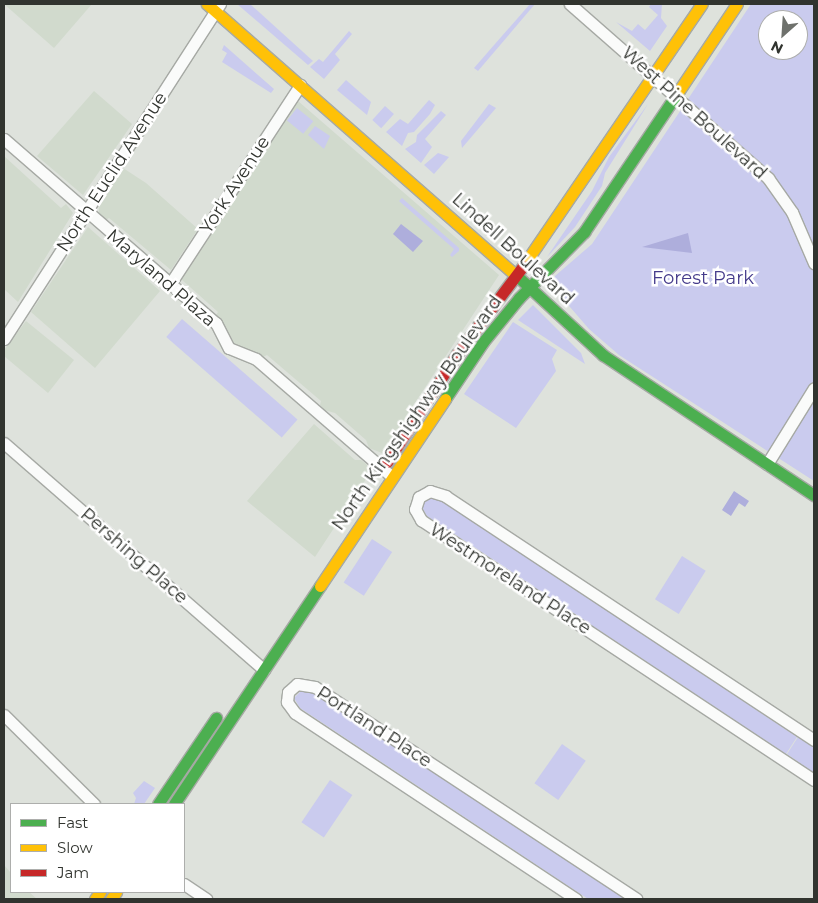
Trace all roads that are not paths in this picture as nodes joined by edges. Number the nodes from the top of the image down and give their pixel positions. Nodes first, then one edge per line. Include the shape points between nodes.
1 (570, 4) edge
2 (702, 4) edge
3 (736, 4) edge
4 (214, 6) edge
5 (654, 77) junction
6 (300, 85) junction
7 (676, 95) junction
8 (4, 139) edge
9 (86, 212) junction
10 (814, 263) edge
11 (515, 274) junction
12 (170, 284) junction
13 (530, 286) junction
14 (4, 339) edge
15 (813, 396) edge
16 (4, 443) edge
17 (767, 464) junction
18 (379, 473) junction
19 (392, 477) junction
20 (814, 495) edge
21 (264, 670) junction
22 (222, 709) dead end
23 (4, 715) edge
24 (814, 740) edge
25 (814, 780) edge
26 (93, 803) edge
27 (159, 803) edge
28 (175, 803) edge
29 (185, 885) edge
30 (206, 899) edge
31 (576, 899) edge
32 (636, 899) edge

1 - 5 street, West Pine Boulevard
2 - 5 main road, North Kingshighway Boulevard
3 - 7 main road, North Kingshighway Boulevard
4 - 6 main road, Lindell Boulevard
4 - 9 street, North Euclid Avenue
5 - 7 street, West Pine Boulevard
5 - 11 main road, North Kingshighway Boulevard via 547,234
6 - 11 main road, Lindell Boulevard
6 - 12 street, York Avenue
7 - 10 street, West Pine Boulevard via 768,178 792,212
7 - 13 main road, North Kingshighway Boulevard via 584,232
8 - 9 street, Maryland Plaza
9 - 12 street, Maryland Plaza
9 - 14 street, North Euclid Avenue
11 - 13 main road, Lindell Boulevard
11 - 18 main road, North Kingshighway Boulevard via 457,354
12 - 18 street, Maryland Plaza via 216,323 229,348 258,360
13 - 17 main road, Lindell Boulevard via 615,364
13 - 19 main road, North Kingshighway Boulevard via 483,342
15 - 17 street
16 - 21 street, Pershing Place
17 - 20 main road, Lindell Boulevard
18 - 19 street, Maryland Plaza
19 - 21 main road, North Kingshighway Boulevard
21 - 28 main road, North Kingshighway Boulevard
22 - 27 main road
23 - 26 street
24 - 25 street, Westmoreland Place via 446,496 430,491 419,497 416,509 421,520
29 - 30 street
31 - 32 street, Portland Place via 295,713 287,702 288,692 297,684 315,687

